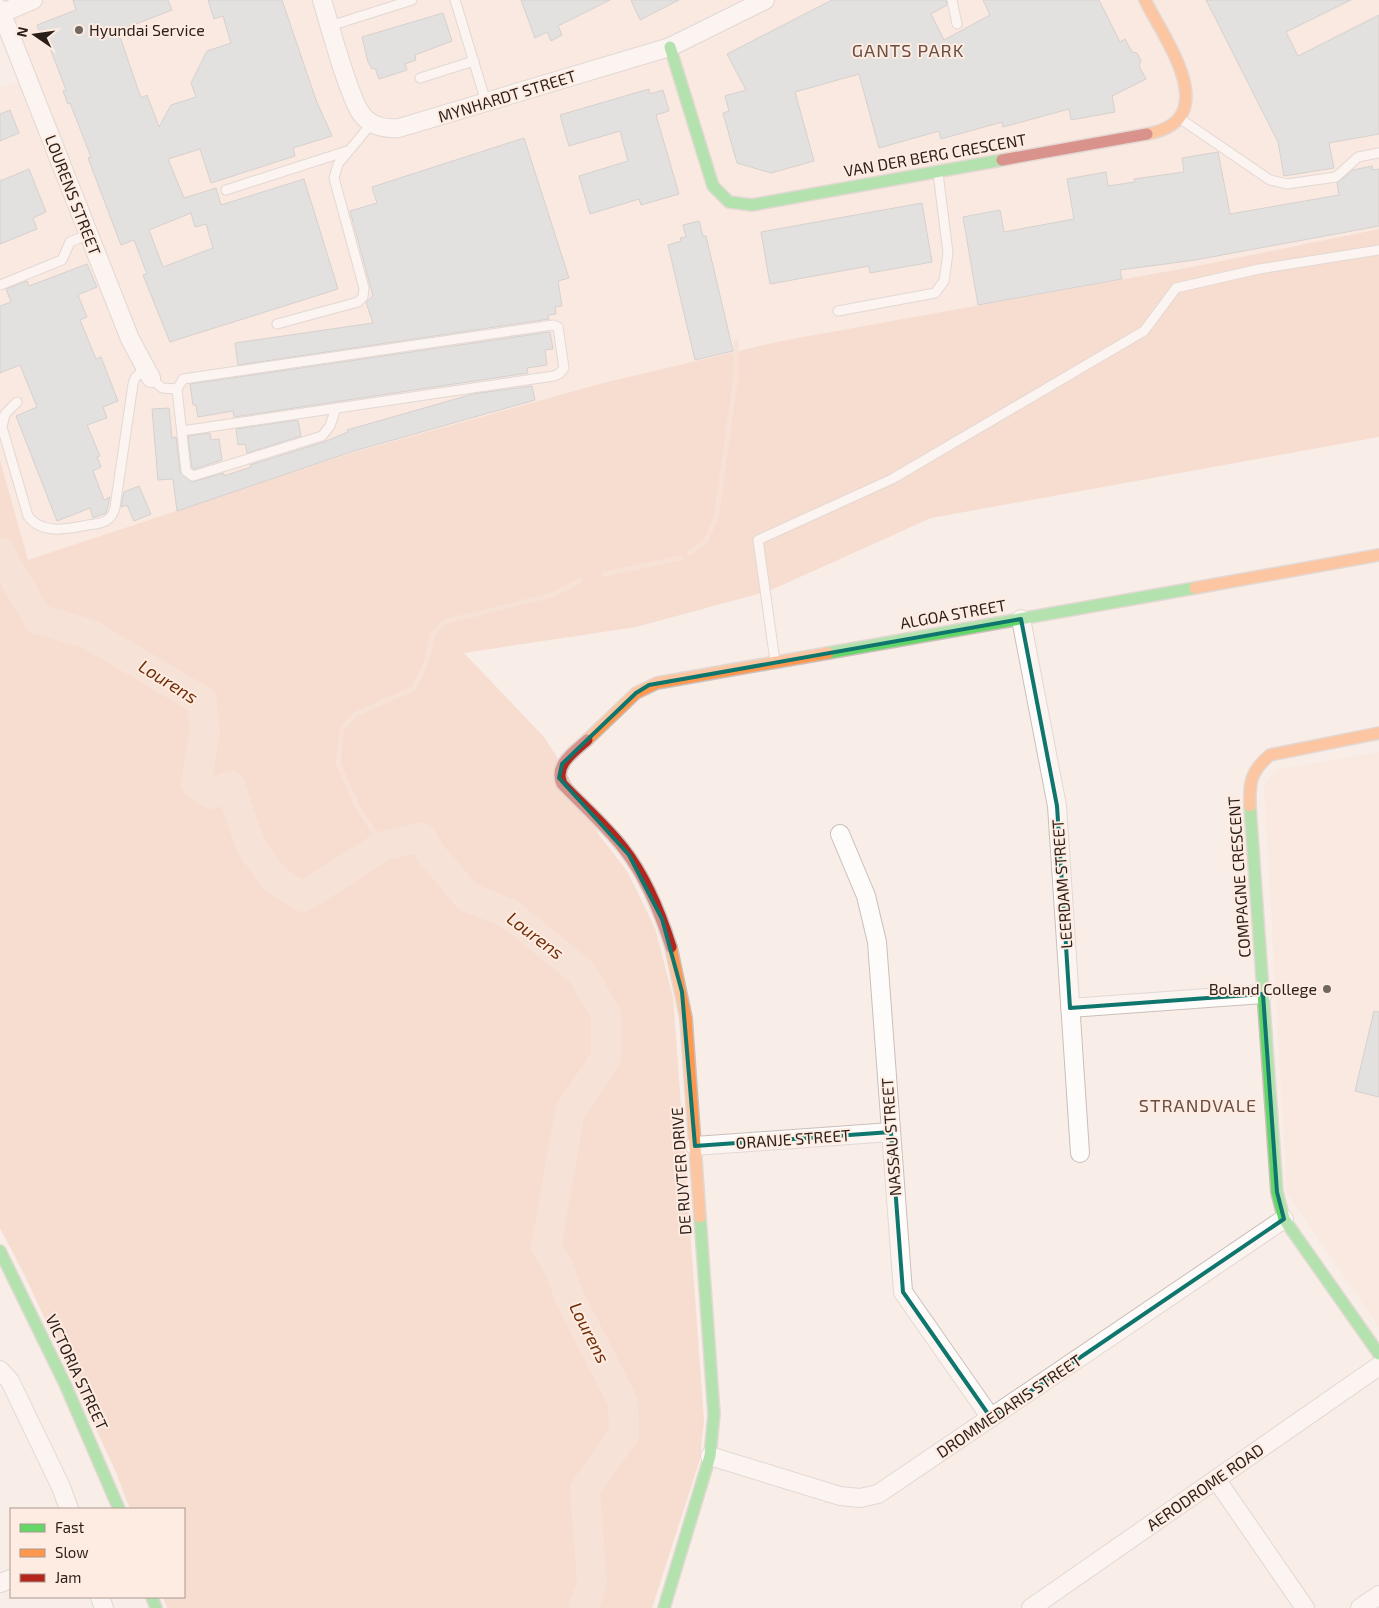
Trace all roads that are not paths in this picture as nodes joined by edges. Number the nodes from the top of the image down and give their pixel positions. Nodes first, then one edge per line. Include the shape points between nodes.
1 (33, 0) edge
2 (322, 0) edge
3 (412, 0) edge
4 (455, 0) edge
5 (952, 0) edge
6 (1145, 0) edge
7 (759, 1) edge
8 (1, 11) edge
9 (957, 24) dead end
10 (330, 26) junction
11 (670, 47) junction
12 (474, 61) junction
13 (420, 78) dead end
14 (486, 102) junction
15 (1180, 119) junction
16 (372, 123) junction
17 (349, 151) junction
18 (1379, 153) edge
19 (938, 170) junction
20 (226, 190) dead end
21 (89, 234) junction
22 (1379, 250) edge
23 (0, 285) edge
24 (838, 311) dead end
25 (277, 324) dead end
26 (148, 373) junction
27 (177, 389) junction
28 (17, 402) dead end
29 (336, 408) junction
30 (182, 431) junction
31 (1379, 558) edge
32 (1021, 618) junction
33 (775, 662) junction
34 (1379, 733) edge
35 (562, 764) joint
36 (840, 834) dead end
37 (1263, 994) junction
38 (1070, 1008) junction
39 (891, 1132) junction
40 (695, 1146) junction
41 (1080, 1153) dead end
42 (1284, 1219) junction
43 (0, 1251) edge
44 (1379, 1354) edge
45 (1379, 1366) edge
46 (0, 1370) edge
47 (991, 1418) junction
48 (710, 1456) junction
49 (1216, 1479) junction
50 (69, 1508) edge
51 (120, 1508) edge
52 (1379, 1595) edge
53 (664, 1608) edge
54 (1031, 1608) edge
55 (1305, 1608) edge
56 (1360, 1608) edge

1 - 8 street
2 - 10 street
3 - 10 lane
4 - 12 lane
5 - 9 lane
6 - 15 street via 1186,82 1188,99
7 - 11 street, MYNHARDT STREET
8 - 21 street, LOURENS STREET
10 - 16 street via 358,109
11 - 14 street, MYNHARDT STREET
11 - 19 street, VAN DER BERG CRESCENT via 710,179 718,193 729,202 760,204
12 - 13 lane
12 - 14 lane
14 - 16 street, MYNHARDT STREET via 399,128
15 - 18 lane via 1270,180 1287,184 1336,177 1358,157
15 - 19 street, VAN DER BERG CRESCENT via 1171,127 1155,133
16 - 17 lane
17 - 20 lane
17 - 25 lane via 336,168 334,183 364,288 363,297 358,302
19 - 24 lane via 948,253 944,282 935,293
21 - 23 lane via 70,242 62,260
21 - 26 street, LOURENS STREET via 130,339
22 - 33 lane via 1259,269 1176,288 1144,331 892,479 758,540
26 - 27 lane via 162,388
26 - 28 lane via 135,378 133,384 115,507 111,517 103,523 54,529 34,523 28,516 2,427 4,414
27 - 29 lane via 183,379 553,325 559,331 564,364 559,374
27 - 30 lane
29 - 30 lane
29 - 30 lane via 330,426 322,436 193,476 186,471
31 - 32 street, ALGOA STREET
32 - 33 street, ALGOA STREET
32 - 38 street, LEERDAM STREET via 1056,806
33 - 35 street, ALGOA STREET via 656,683 641,689
34 - 37 street, COMPAGNE CRESCENT via 1278,751 1262,760 1252,773 1249,796
35 - 40 street, DE RUYTER DRIVE via 559,778 562,784 629,855 652,897 670,942 686,1018
36 - 39 street, NASSAU STREET via 866,896 877,942
37 - 38 street
37 - 42 street, COMPAGNE CRESCENT via 1277,1192
38 - 41 street, LEERDAM STREET
39 - 40 street, ORANJE STREET
39 - 47 street, NASSAU STREET via 903,1292
40 - 48 street, DE RUYTER DRIVE via 714,1414
42 - 44 street, COMPAGNE CRESCENT
42 - 47 street, DROMMEDARIS STREET
43 - 51 street, VICTORIA STREET via 62,1376
45 - 49 street, AERODROME ROAD
46 - 50 street via 10,1381
47 - 48 street, DROMMEDARIS STREET via 887,1489 860,1498 840,1496
48 - 53 street, DE RUYTER DRIVE
49 - 54 street, AERODROME ROAD
49 - 55 street
52 - 56 street

